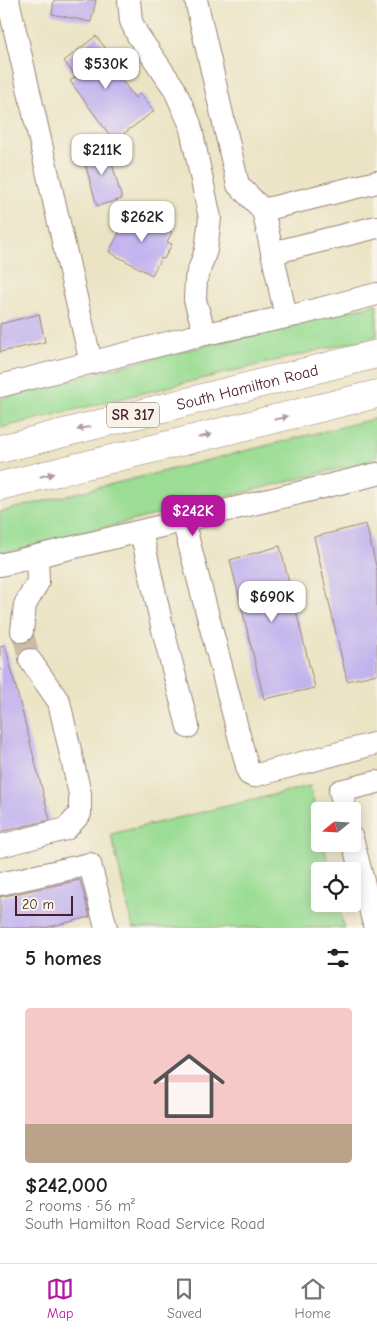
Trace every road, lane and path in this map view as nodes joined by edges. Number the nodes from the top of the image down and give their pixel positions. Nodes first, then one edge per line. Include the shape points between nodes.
1 (8, 0) edge
2 (129, 0) edge
3 (196, 0) edge
4 (377, 182) edge
5 (263, 210) junction
6 (377, 227) edge
7 (272, 253) junction
8 (377, 294) edge
9 (286, 317) junction
10 (205, 334) junction
11 (377, 354) edge
12 (91, 363) junction
13 (0, 386) edge
14 (377, 394) edge
15 (0, 449) edge
16 (377, 474) edge
17 (0, 486) edge
18 (183, 520) junction
19 (141, 531) junction
20 (37, 556) junction
21 (0, 565) edge
22 (22, 631) tunnel mouth
23 (30, 660) tunnel mouth
24 (188, 726) dead end
25 (377, 743) edge
26 (377, 782) edge
27 (343, 802) edge
28 (0, 846) edge
29 (356, 852) edge
30 (0, 884) edge
31 (106, 928) edge
32 (376, 928) edge

1 - 12 street
2 - 10 street via 137,34 174,88 192,132 210,218 206,250 196,278 195,300
3 - 5 street via 238,184
4 - 5 street
5 - 7 street
6 - 7 street
7 - 9 street
8 - 9 street
9 - 10 street
10 - 12 street
11 -> 15 main road, South Hamilton Road / SR 317
12 - 13 street
17 -> 14 main road, SR 317
16 - 18 street
18 - 19 street
18 - 25 street via 249,774 253,776
19 - 20 street
19 - 24 street
20 - 21 street
20 - 22 street via 38,582 25,606
23 - 28 street via 59,702 80,794 80,814 66,829
26 - 27 street via 340,791
29 - 32 street
30 - 31 street via 90,864

